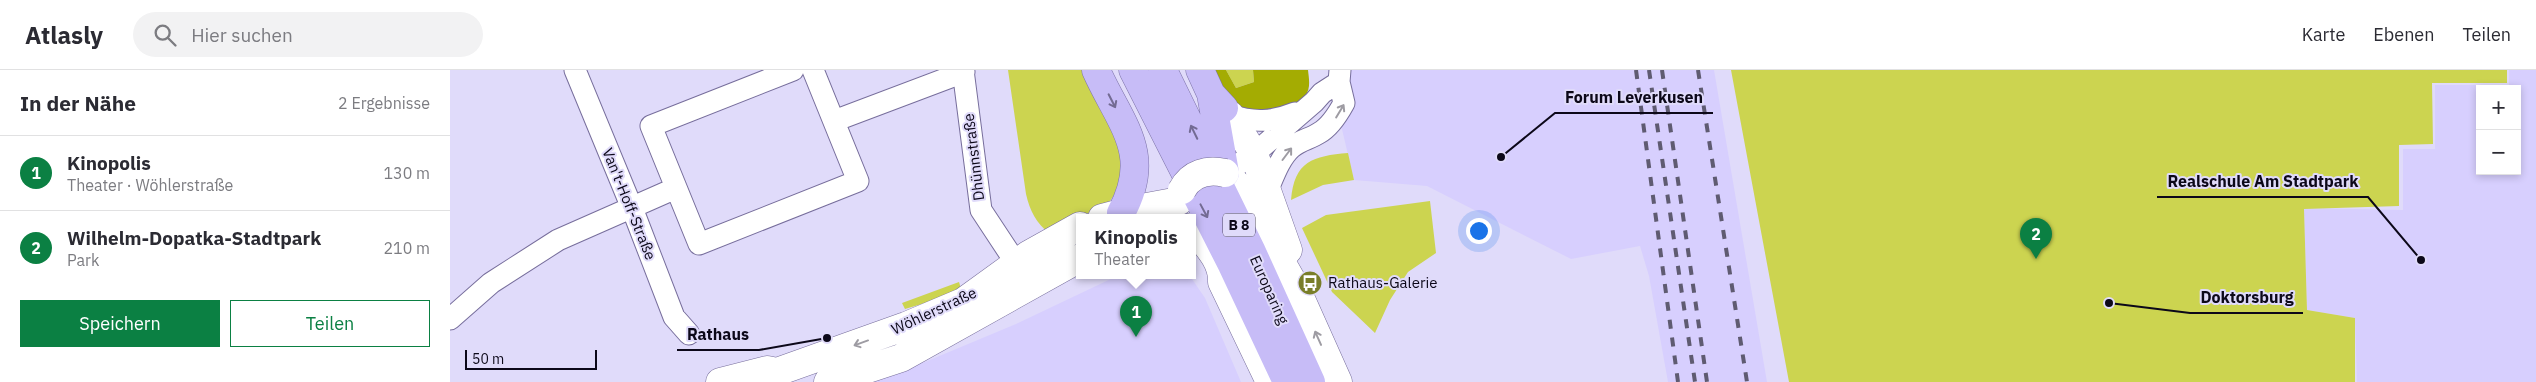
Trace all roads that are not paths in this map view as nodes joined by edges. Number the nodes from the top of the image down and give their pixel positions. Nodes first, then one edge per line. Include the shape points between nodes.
1 (575, 70) edge
2 (793, 70) edge
3 (813, 70) edge
4 (1096, 70) edge
5 (1133, 70) edge
6 (1163, 70) edge
7 (964, 71) edge
8 (1340, 76) edge
9 (1206, 82) edge
10 (1305, 109) junction
11 (1230, 115) junction
12 (834, 121) junction
13 (1128, 132) junction
14 (1254, 154) junction
15 (1223, 160) junction
16 (676, 188) junction
17 (1268, 189) junction
18 (1183, 203) edge
19 (632, 208) junction
20 (1115, 214) edge
21 (1127, 214) edge
22 (1076, 228) edge
23 (1196, 232) edge
24 (1076, 244) edge
25 (1076, 261) edge
26 (1196, 262) edge
27 (1016, 263) junction
28 (1076, 278) edge
29 (1222, 282) junction
30 (1296, 288) junction
31 (1011, 306) junction
32 (450, 319) edge
33 (689, 334) dead end
34 (769, 377) edge
35 (720, 382) edge
36 (828, 382) edge
37 (1270, 382) edge
38 (1287, 382) edge
39 (1311, 382) edge
40 (1338, 382) edge

1 - 19 street, Van't-Hoff-Straße
2 - 16 street via 651,126
3 - 12 street
4 -> 13 highway
5 -> 38 highway, Europaring / B 8 via 1232,264
39 -> 6 highway, Europaring / B 8
7 - 12 street
7 - 27 street, Dhünnstraße via 981,210
8 - 10 street
17 -> 8 street via 1277,167 1290,149 1319,133 1336,118 1344,103
9 - 11 highway
9 - 15 highway
10 - 11 street via 1267,121 1245,120
10 - 14 street
11 - 14 main road, Europaring
12 - 16 street via 858,181 699,244
13 - 18 highway via 1163,170
13 - 20 highway via 1136,159 1135,175 1128,201
14 - 15 street
14 - 17 main road, Europaring
15 - 18 main road, bridge via 1212,170 1193,176
15 - 30 main road, Europaring
16 - 19 street
17 - 30 main road, Europaring via 1290,257
18 - 21 main road
19 - 32 street via 558,240 491,284
19 - 33 street, Van't-Hoff-Straße via 674,318
22 - 27 main road, Wöhlerstraße
23 - 29 main road via 1215,256 1222,271
24 - 31 main road via 1024,276
25 - 31 main road, Wöhlerstraße
26 - 29 main road via 1209,277
27 -> 34 main road, Wöhlerstraße via 963,302
28 - 31 main road, Wöhlerstraße
29 - 37 main road
40 -> 30 main road, Europaring
31 - 36 main road, Wöhlerstraße via 901,358
34 - 35 main road, Wöhlerstraße via 767,370

